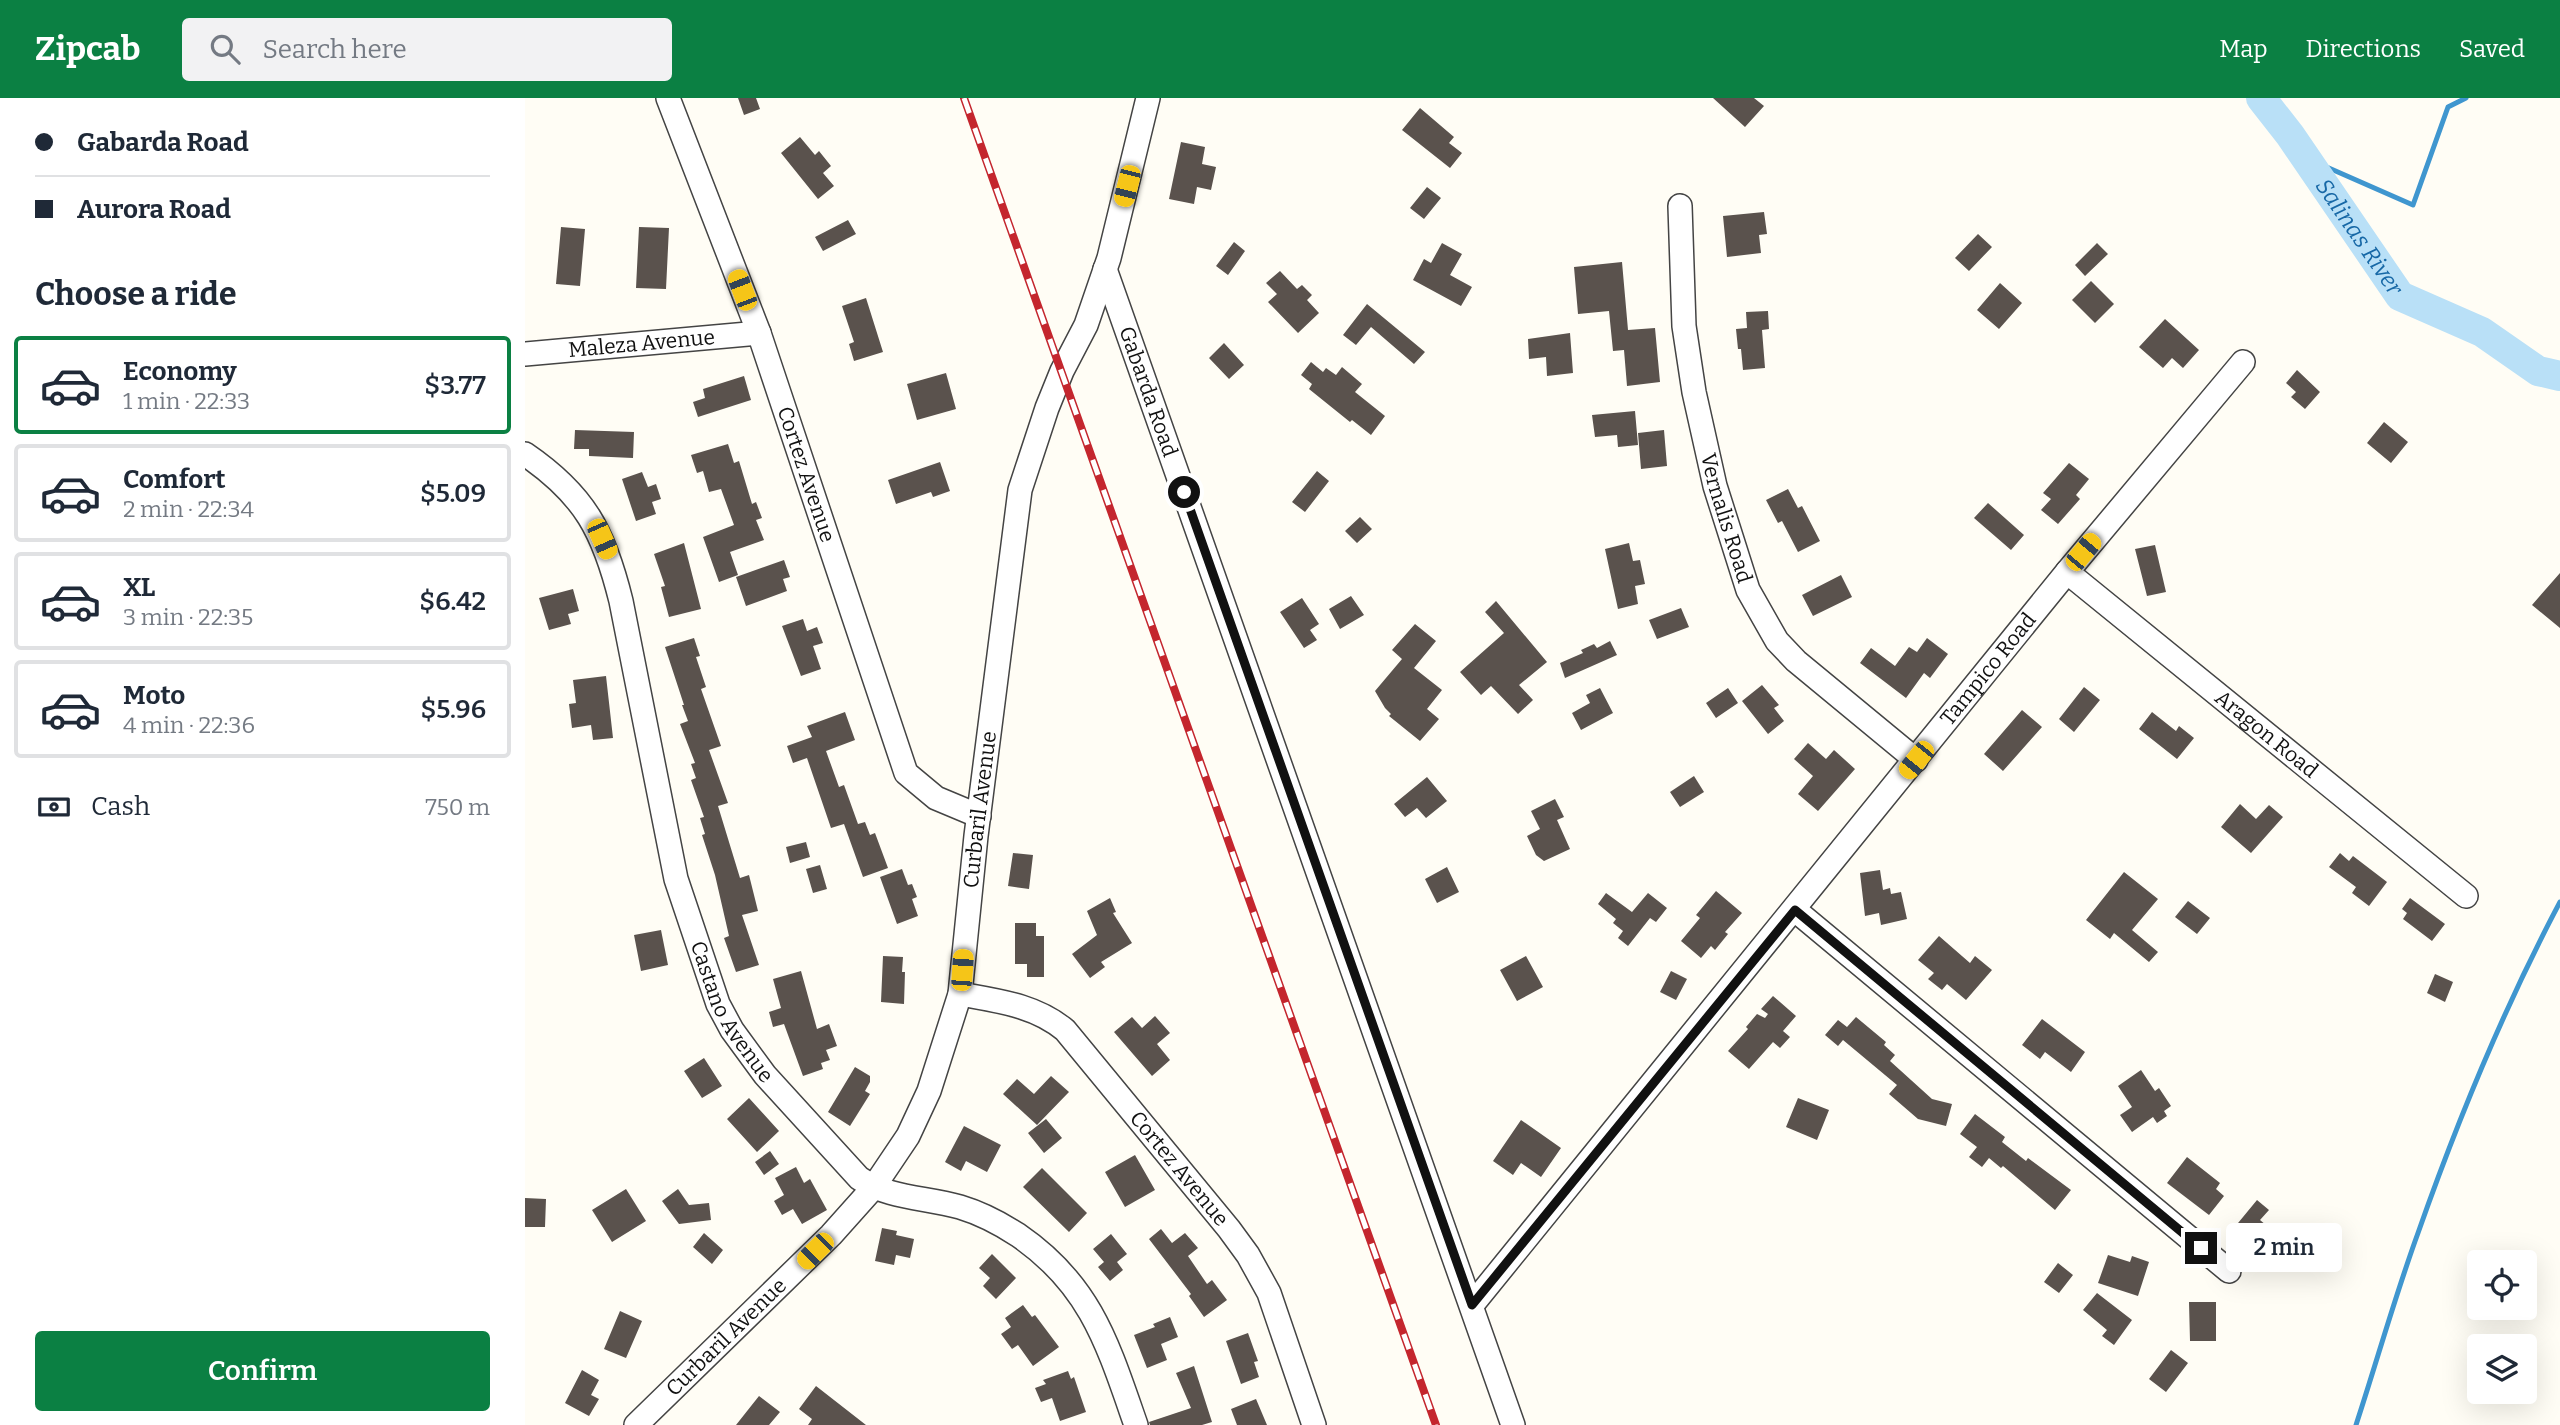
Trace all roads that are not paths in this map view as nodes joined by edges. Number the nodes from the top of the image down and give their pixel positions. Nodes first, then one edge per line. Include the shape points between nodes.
1 (668, 98) edge
2 (1148, 98) edge
3 (1680, 206) dead end
4 (1105, 269) junction
5 (759, 333) junction
6 (525, 354) edge
7 (2242, 362) dead end
8 (525, 454) edge
9 (2067, 572) junction
10 (1916, 760) junction
11 (979, 816) junction
12 (2466, 896) dead end
13 (1795, 910) junction
14 (960, 994) junction
15 (873, 1188) junction
16 (2229, 1271) dead end
17 (1472, 1305) junction
18 (636, 1425) edge
19 (1136, 1425) edge
20 (1314, 1425) edge
21 (1513, 1425) edge

1 - 5 street, Cortez Avenue
2 - 4 street, Curbaril Avenue
3 - 10 street, Vernalis Road via 1684,326 1694,392 1715,486 1748,590 1777,641 1795,661
4 - 11 street, Curbaril Avenue via 1086,324 1047,408 1020,490
4 - 17 street, Gabarda Road
5 - 6 street, Maleza Avenue
5 - 11 street, Cortez Avenue via 906,773 936,798
7 - 9 street, Tampico Road
8 - 15 street, Castano Avenue via 568,487 593,521 611,558 676,879 718,1004 765,1074
9 - 10 street, Tampico Road
9 - 12 street, Aragon Road
10 - 13 street, Tampico Road
11 - 14 street, Curbaril Avenue
13 - 16 street
13 - 17 street, Tampico Road
14 - 15 street, Curbaril Avenue via 929,1091 908,1136
14 - 20 street, Cortez Avenue via 1025,1007 1065,1030 1221,1218 1269,1293
15 - 18 street, Curbaril Avenue via 831,1235
15 - 19 street, Castano Avenue via 962,1208 1002,1225 1039,1249 1070,1280 1093,1315
17 - 21 street, Gabarda Road

